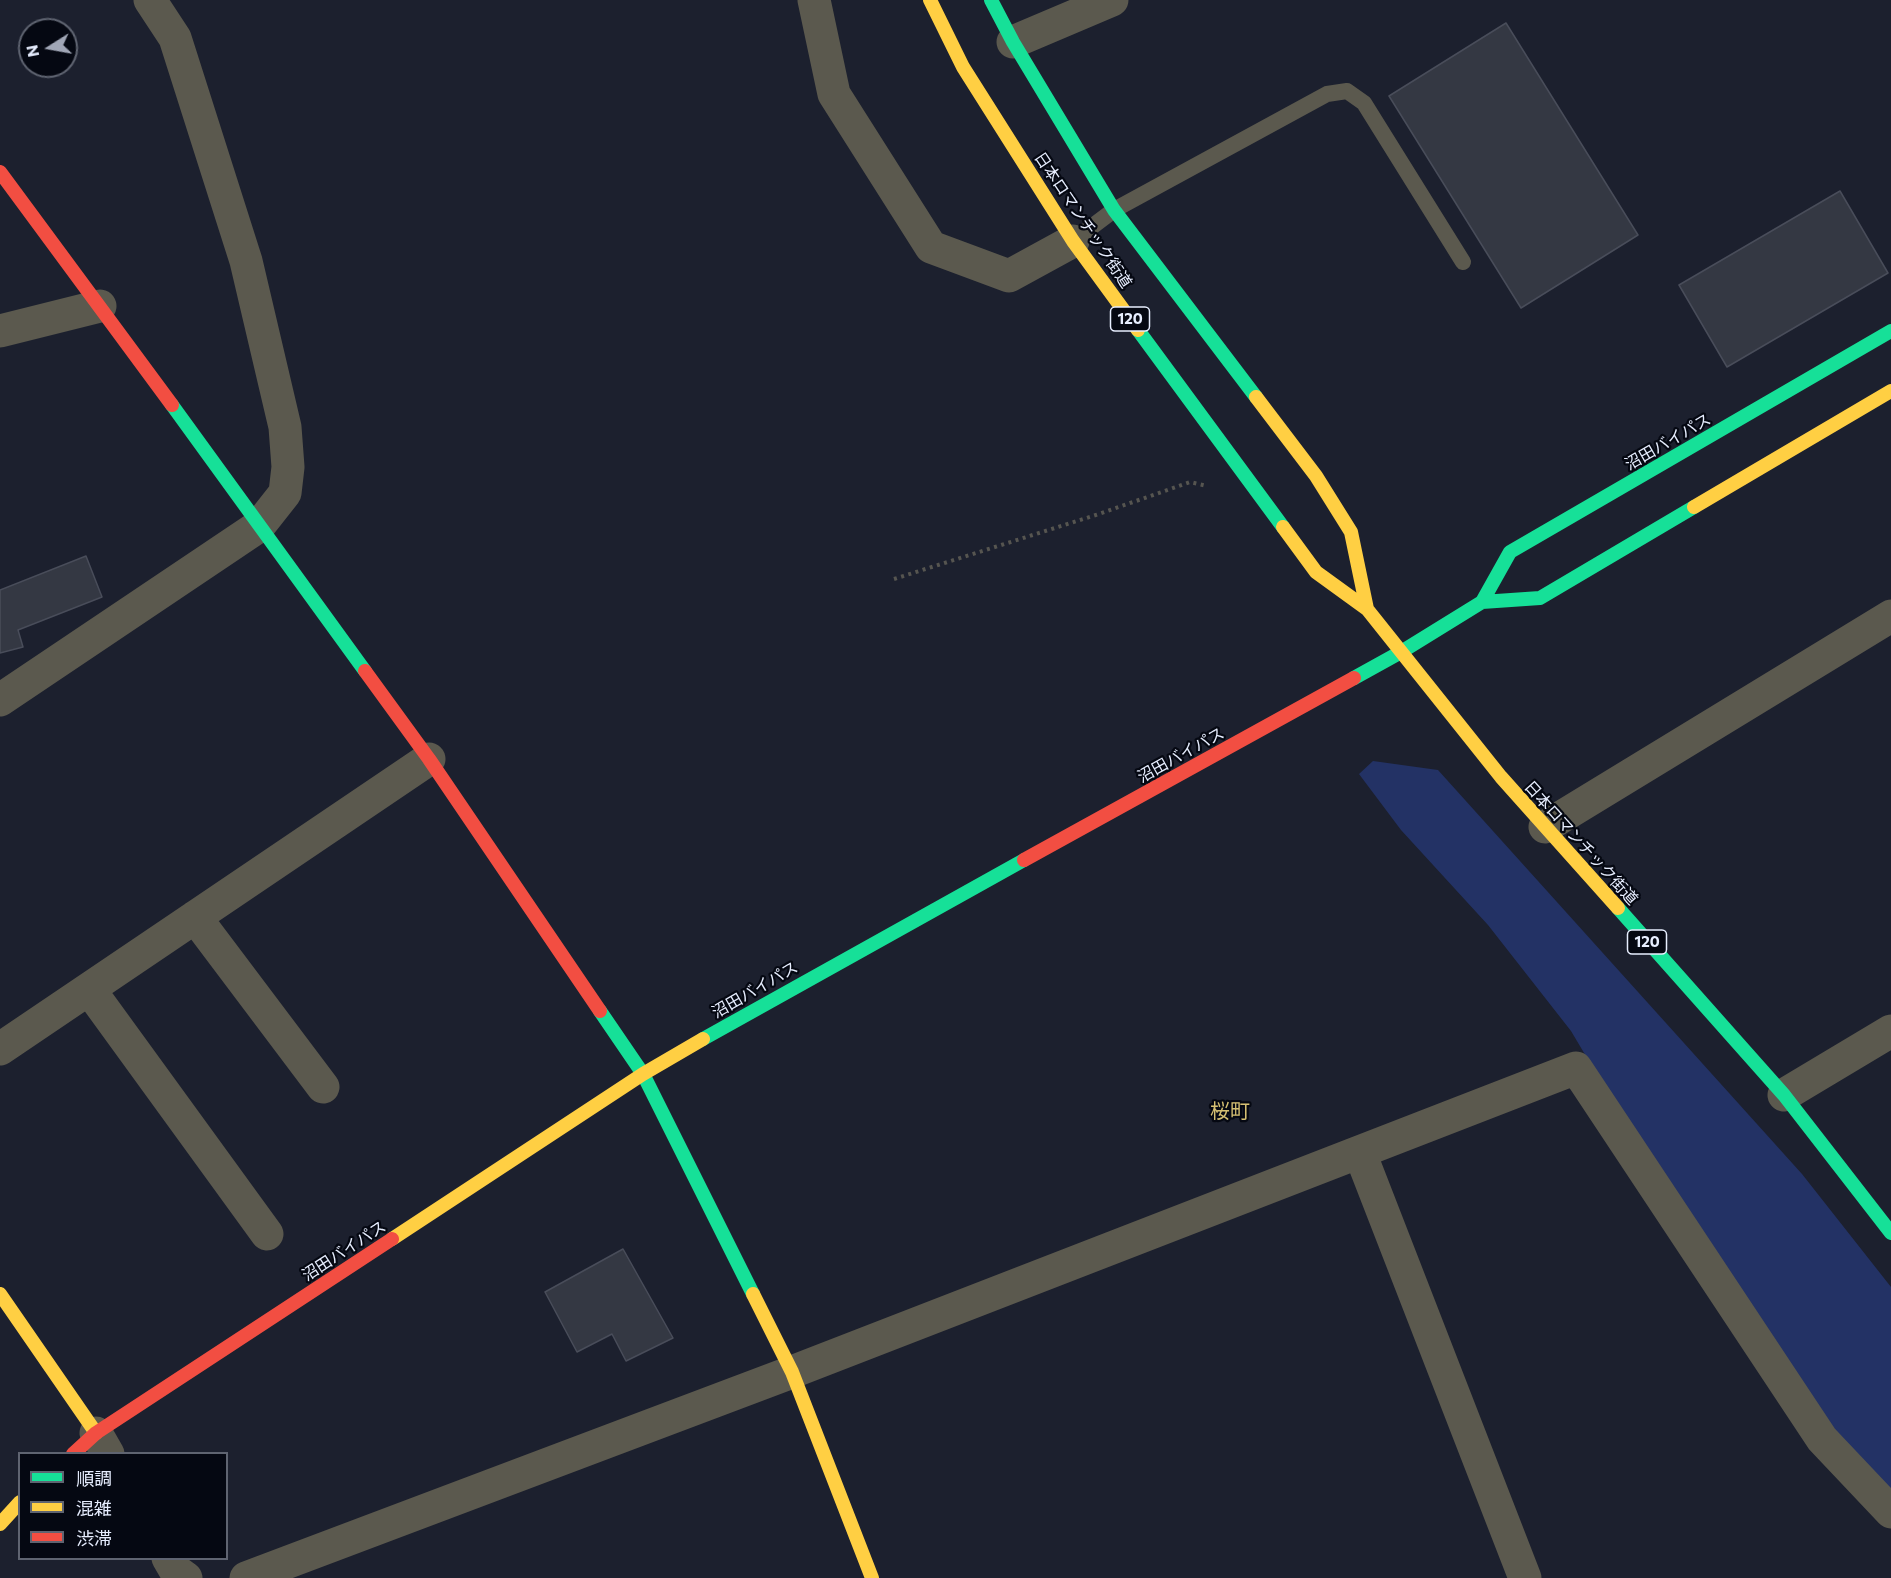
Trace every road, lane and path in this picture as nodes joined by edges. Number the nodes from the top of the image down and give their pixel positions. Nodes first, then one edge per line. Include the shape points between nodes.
1 (150, 0) edge
2 (814, 0) edge
3 (930, 0) edge
4 (991, 0) edge
5 (1112, 0) edge
6 (1012, 42) junction
7 (0, 172) edge
8 (1114, 210) junction
9 (1073, 241) junction
10 (1463, 262) dead end
11 (100, 306) junction
12 (0, 331) edge
13 (1891, 331) edge
14 (1891, 391) edge
15 (1212, 487) dead end
16 (259, 526) junction
17 (894, 579) dead end
18 (1482, 602) junction
19 (1367, 609) junction
20 (1891, 616) edge
21 (1401, 652) junction
22 (0, 700) edge
23 (429, 759) junction
24 (1545, 827) junction
25 (195, 917) junction
26 (89, 989) junction
27 (1891, 1031) edge
28 (0, 1049) edge
29 (643, 1074) junction
30 (323, 1087) dead end
31 (1784, 1095) junction
32 (1360, 1153) junction
33 (1891, 1233) edge
34 (267, 1234) dead end
35 (0, 1294) edge
36 (792, 1372) junction
37 (92, 1447) edge
38 (18, 1504) edge
39 (1891, 1512) edge
40 (0, 1524) edge
41 (169, 1560) edge
42 (186, 1578) edge
43 (246, 1578) edge
44 (872, 1578) edge
45 (1525, 1578) edge

1 - 16 street via 175,38 235,228 285,427 285,493
2 - 9 street via 834,94 931,247 1009,276
3 - 9 main road, 日本ロマンチック街道 / 120 via 963,67
4 - 6 main road, 日本ロマンチック街道 / 120
5 - 6 street
6 - 8 main road, 日本ロマンチック街道 / 120
7 - 11 main road
8 - 9 lane
8 - 10 lane via 1327,94 1347,91 1364,103
8 - 19 main road, 日本ロマンチック街道 / 120 via 1316,476 1351,532
9 - 19 main road, 日本ロマンチック街道 / 120 via 1316,572
11 - 12 street
11 - 16 main road
13 - 18 main road, 沼田バイパス via 1510,552
14 - 18 main road, 沼田バイパス via 1540,598
15 - 17 path via 1190,482
16 - 22 street
16 - 23 main road
18 - 21 main road, 沼田バイパス
19 - 21 main road, 日本ロマンチック街道 / 120
20 - 24 street
21 - 24 main road, 日本ロマンチック街道 / 120
21 - 29 main road, 沼田バイパス
23 - 25 street
23 - 29 main road
24 - 31 main road, 日本ロマンチック街道 / 120
25 - 26 street
25 - 30 street
26 - 28 street
26 - 34 street
27 - 31 street
29 - 36 main road
29 - 37 main road, 沼田バイパス
31 - 33 main road, 日本ロマンチック街道 / 120
32 - 36 street
32 - 39 street via 1576,1068 1822,1439
32 - 45 street
35 - 37 main road
36 - 43 street
36 - 44 main road
38 - 40 main road
41 - 42 street

